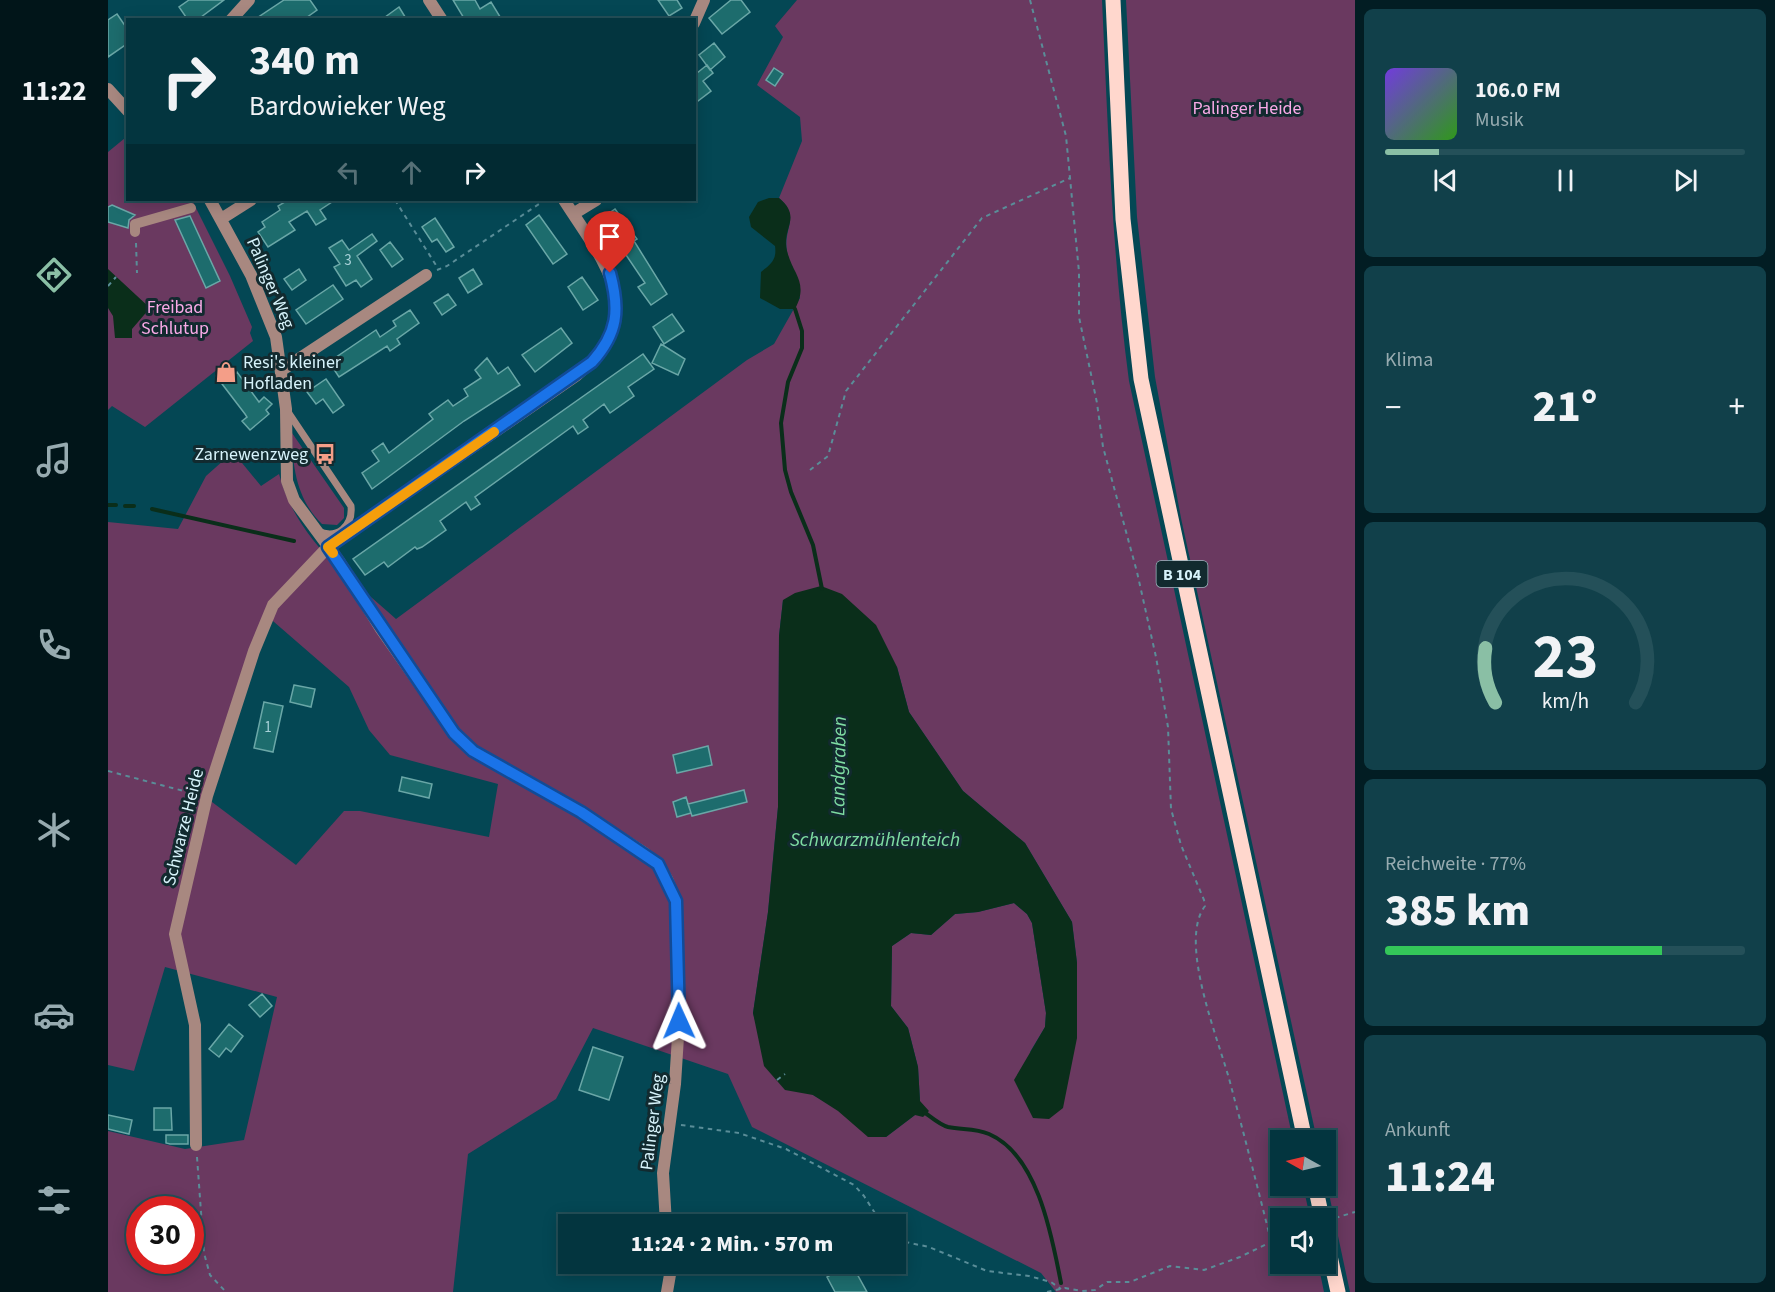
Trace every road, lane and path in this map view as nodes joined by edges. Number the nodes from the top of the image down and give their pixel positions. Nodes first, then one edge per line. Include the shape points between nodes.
1 (249, 0) edge
2 (429, 0) edge
3 (704, 0) edge
4 (1030, 0) edge
5 (1113, 0) edge
6 (233, 18) edge
7 (441, 18) edge
8 (696, 18) edge
9 (108, 89) edge
10 (123, 98) edge
11 (1070, 178) junction
12 (211, 201) edge
13 (249, 201) edge
14 (396, 201) edge
15 (543, 201) edge
16 (565, 201) edge
17 (594, 201) edge
18 (191, 208) dead end
19 (573, 214) junction
20 (221, 219) junction
21 (135, 232) joint
22 (439, 270) junction
23 (137, 273) dead end
24 (426, 275) joint
25 (116, 277) dead end
26 (108, 286) edge
27 (282, 370) junction
28 (286, 409) junction
29 (810, 470) dead end
30 (312, 526) junction
31 (328, 547) junction
32 (108, 771) edge
33 (207, 796) junction
34 (785, 1074) dead end
35 (777, 1080) dead end
36 (670, 1119) junction
37 (1303, 1130) edge
38 (196, 1145) joint
39 (1355, 1212) edge
40 (665, 1214) edge
41 (876, 1214) edge
42 (1336, 1217) edge
43 (1270, 1237) edge
44 (906, 1242) edge
45 (1270, 1242) edge
46 (670, 1274) edge
47 (1334, 1274) edge
48 (1061, 1289) junction
49 (226, 1292) edge
50 (667, 1292) edge
51 (1047, 1292) edge
52 (1338, 1292) edge

1 - 6 street
2 - 7 street
3 - 8 street
4 - 11 path via 1066,136
5 - 37 main road, B 104 via 1124,219 1142,379
9 - 10 street
11 - 29 path via 982,218 846,391 828,456
11 - 43 path via 1080,272 1079,317 1103,447 1156,657 1168,727 1171,809 1205,906 1196,931 1208,1017 1230,1082
12 - 20 street, Palinger Weg
13 - 20 street
14 - 22 path
15 - 22 path
16 - 19 street, Schwarze Heide
17 - 19 street
18 - 21 street via 135,224
19 - 31 street, Schwarze Heide via 606,267 616,297 615,322 603,349 577,375
20 - 27 street, Palinger Weg via 251,275 276,337
21 - 23 path
22 - 24 path
24 - 27 street
25 - 26 path
27 - 28 street, Palinger Weg
28 - 30 street, Palinger Weg via 287,481 294,500
28 - 30 lane via 351,506 350,521 339,532 324,534
30 - 31 street, Palinger Weg
31 - 33 street, Schwarze Heide via 273,605
31 - 36 street, Palinger Weg via 454,733 473,751 643,852 658,864 667,879 676,901 679,1021
32 - 33 path
33 - 38 street, Schwarze Heide via 175,934 195,1024
34 - 35 path
36 - 40 street, Palinger Weg via 663,1173
36 - 41 path via 688,1128 717,1128 786,1149 854,1185
38 - 49 path via 204,1253 210,1275
39 - 42 path
44 - 48 path via 929,1247 987,1271 1029,1276
45 - 48 path via 1204,1269 1170,1266 1131,1282 1107,1282 1095,1290
46 - 50 street
47 - 52 main road
48 - 51 path

